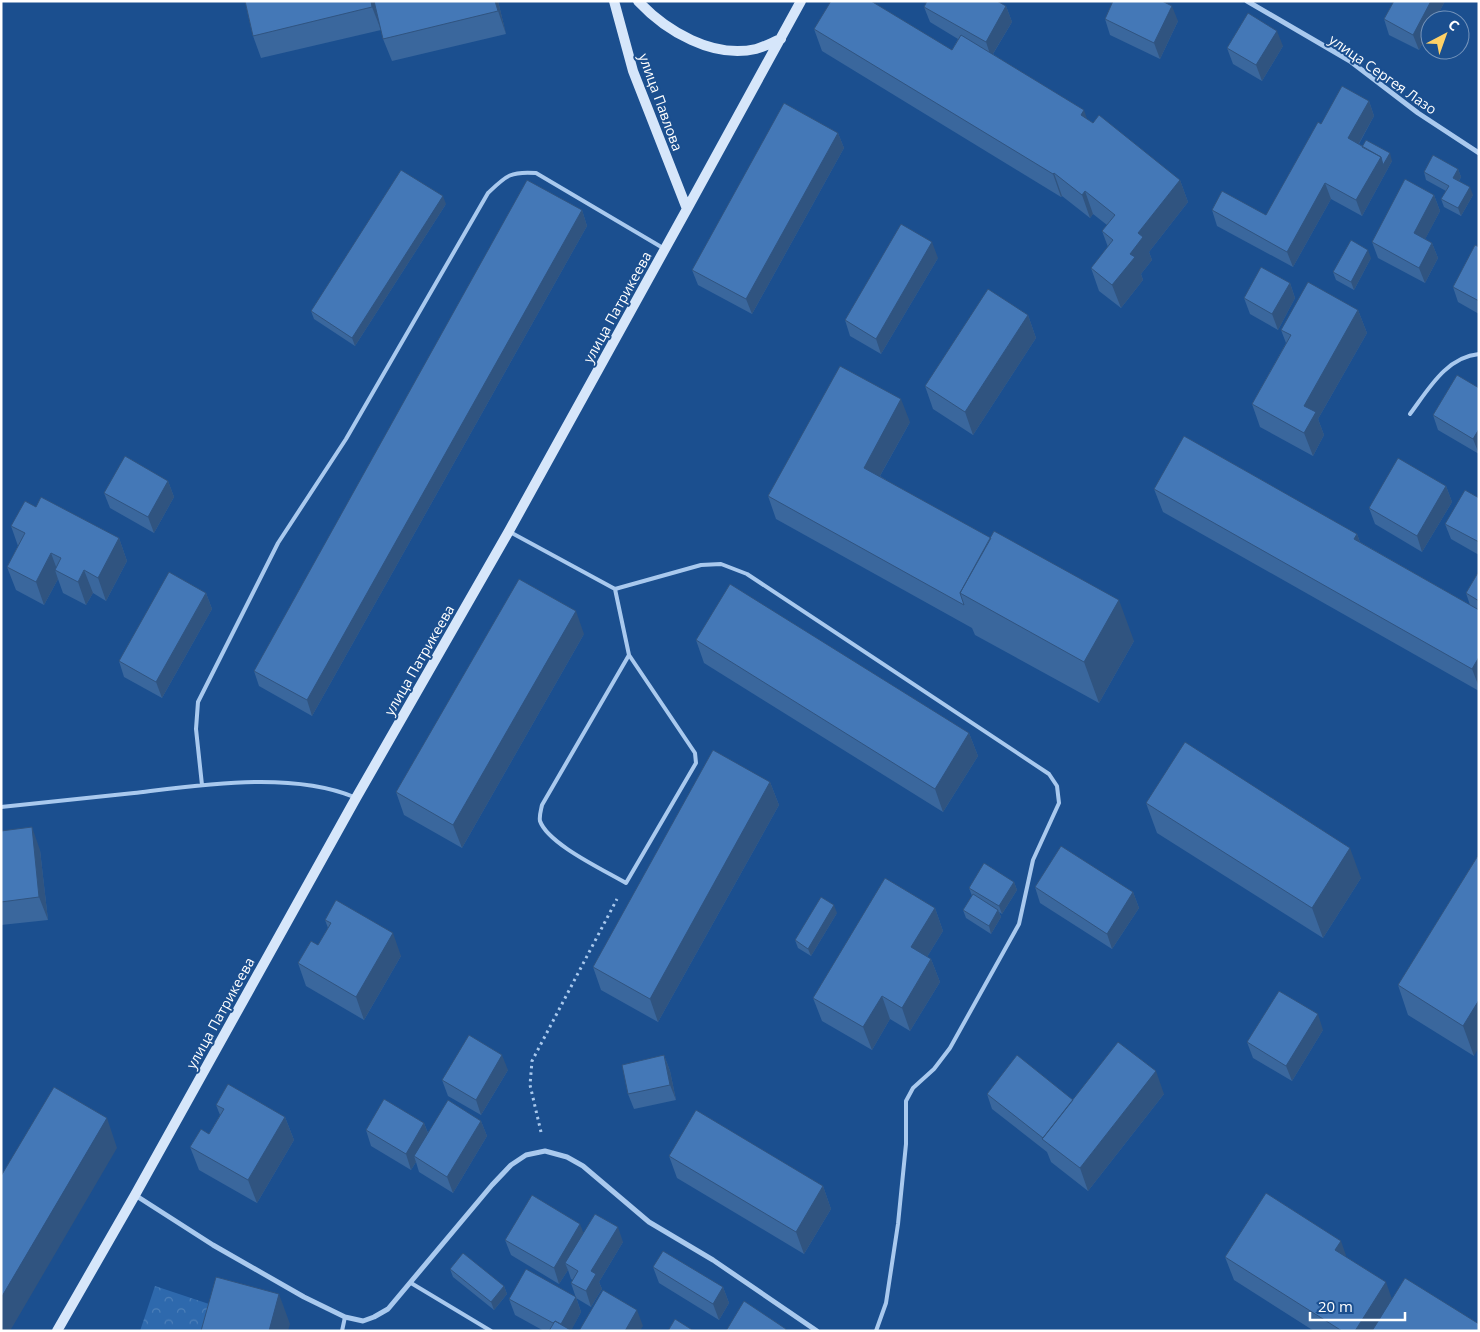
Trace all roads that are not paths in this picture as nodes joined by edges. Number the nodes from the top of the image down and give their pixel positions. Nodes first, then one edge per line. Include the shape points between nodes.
1 (614, 1) edge
2 (638, 1) edge
3 (801, 1) edge
4 (1247, 1) edge
5 (781, 39) junction
6 (1479, 153) edge
7 (688, 210) junction
8 (665, 249) junction
9 (1479, 354) edge
10 (1410, 414) dead end
11 (509, 531) junction
12 (615, 589) junction
13 (629, 655) junction
14 (202, 785) junction
15 (356, 798) junction
16 (1, 807) edge
17 (135, 1194) junction
18 (411, 1283) junction
19 (345, 1317) junction
20 (57, 1331) edge
21 (342, 1331) edge
22 (491, 1331) edge
23 (817, 1331) edge
24 (876, 1331) edge

1 - 7 street, улица Павлова via 633,71
2 - 5 street via 663,23 713,48 735,52 756,49
3 - 5 street, улица Патрикеева
4 - 6 street, улица Сергея Лазо via 1350,61
5 - 7 street, улица Патрикеева
7 - 8 street, улица Патрикеева
8 - 11 street, улица Патрикеева
8 - 14 lane via 536,173 519,172 504,178 488,193 346,439 278,543 198,702 196,729
9 - 10 lane via 1467,355 1450,365
11 - 12 lane
11 - 15 street, улица Патрикеева
12 - 13 lane
12 - 24 lane via 702,566 721,564 747,574 1049,774 1058,786 1059,803 1033,860 1018,924 950,1048 934,1069 913,1088 906,1101 906,1144 898,1224 886,1303
13 - 13 lane via 694,753 696,763 626,882 558,843 540,819 542,805
14 - 15 lane via 271,782 335,790
14 - 16 lane
15 - 17 street, улица Патрикеева
17 - 19 street via 212,1245
17 - 20 street, улица Патрикеева
18 - 19 street via 388,1309 374,1318 363,1321
18 - 22 lane
18 - 23 street via 511,1165 526,1155 546,1151 583,1166 649,1222 713,1260
19 - 21 lane

